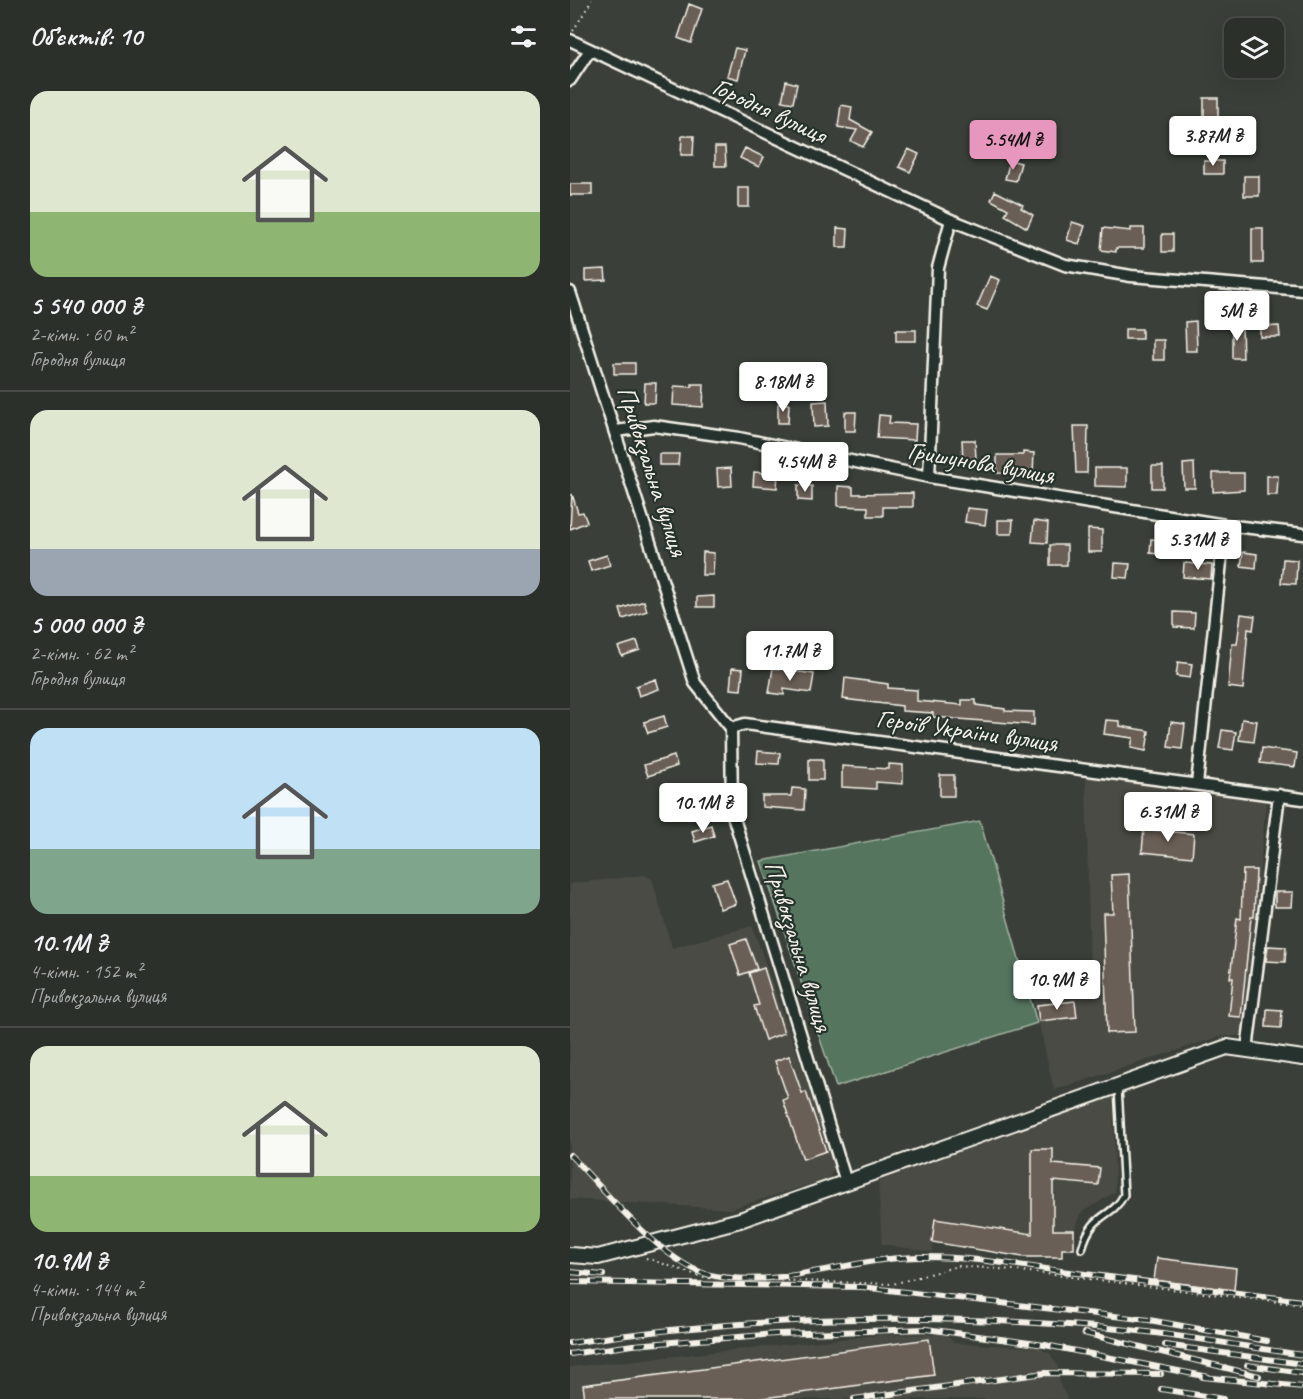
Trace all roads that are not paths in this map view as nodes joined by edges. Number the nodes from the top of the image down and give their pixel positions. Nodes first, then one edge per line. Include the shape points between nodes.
1 (570, 38) edge
2 (590, 50) junction
3 (570, 80) edge
4 (951, 220) junction
5 (1303, 290) edge
6 (570, 292) edge
7 (616, 431) junction
8 (929, 477) junction
9 (1225, 525) junction
10 (1303, 534) edge
11 (731, 728) junction
12 (1197, 784) junction
13 (1279, 795) junction
14 (1303, 799) edge
15 (1247, 1050) junction
16 (1303, 1058) edge
17 (1118, 1085) junction
18 (846, 1182) junction
19 (1082, 1249) dead end
20 (570, 1255) edge

1 - 2 street, Городня вулиця
2 - 3 street
2 - 4 street, Городня вулиця
4 - 5 street, Городня вулиця via 1065,265 1131,276
4 - 8 street via 938,268
6 - 7 street, Привокзальна вулиця
7 - 8 street, Гришунова вулиця via 654,426 739,438
7 - 11 street, Привокзальна вулиця via 695,683
8 - 9 street, Гришунова вулиця
9 - 10 street, Гришунова вулиця
9 - 12 street
11 - 12 street, Героїв України вулиця via 745,724
11 - 18 street, Привокзальна вулиця via 732,812
12 - 13 street, Героїв України вулиця
13 - 14 street, Героїв України вулиця
13 - 15 street
15 - 16 street
15 - 17 street via 1227,1047
17 - 18 street
17 - 19 lane via 1125,1196 1090,1225
18 - 20 street via 740,1220 656,1243 598,1257

